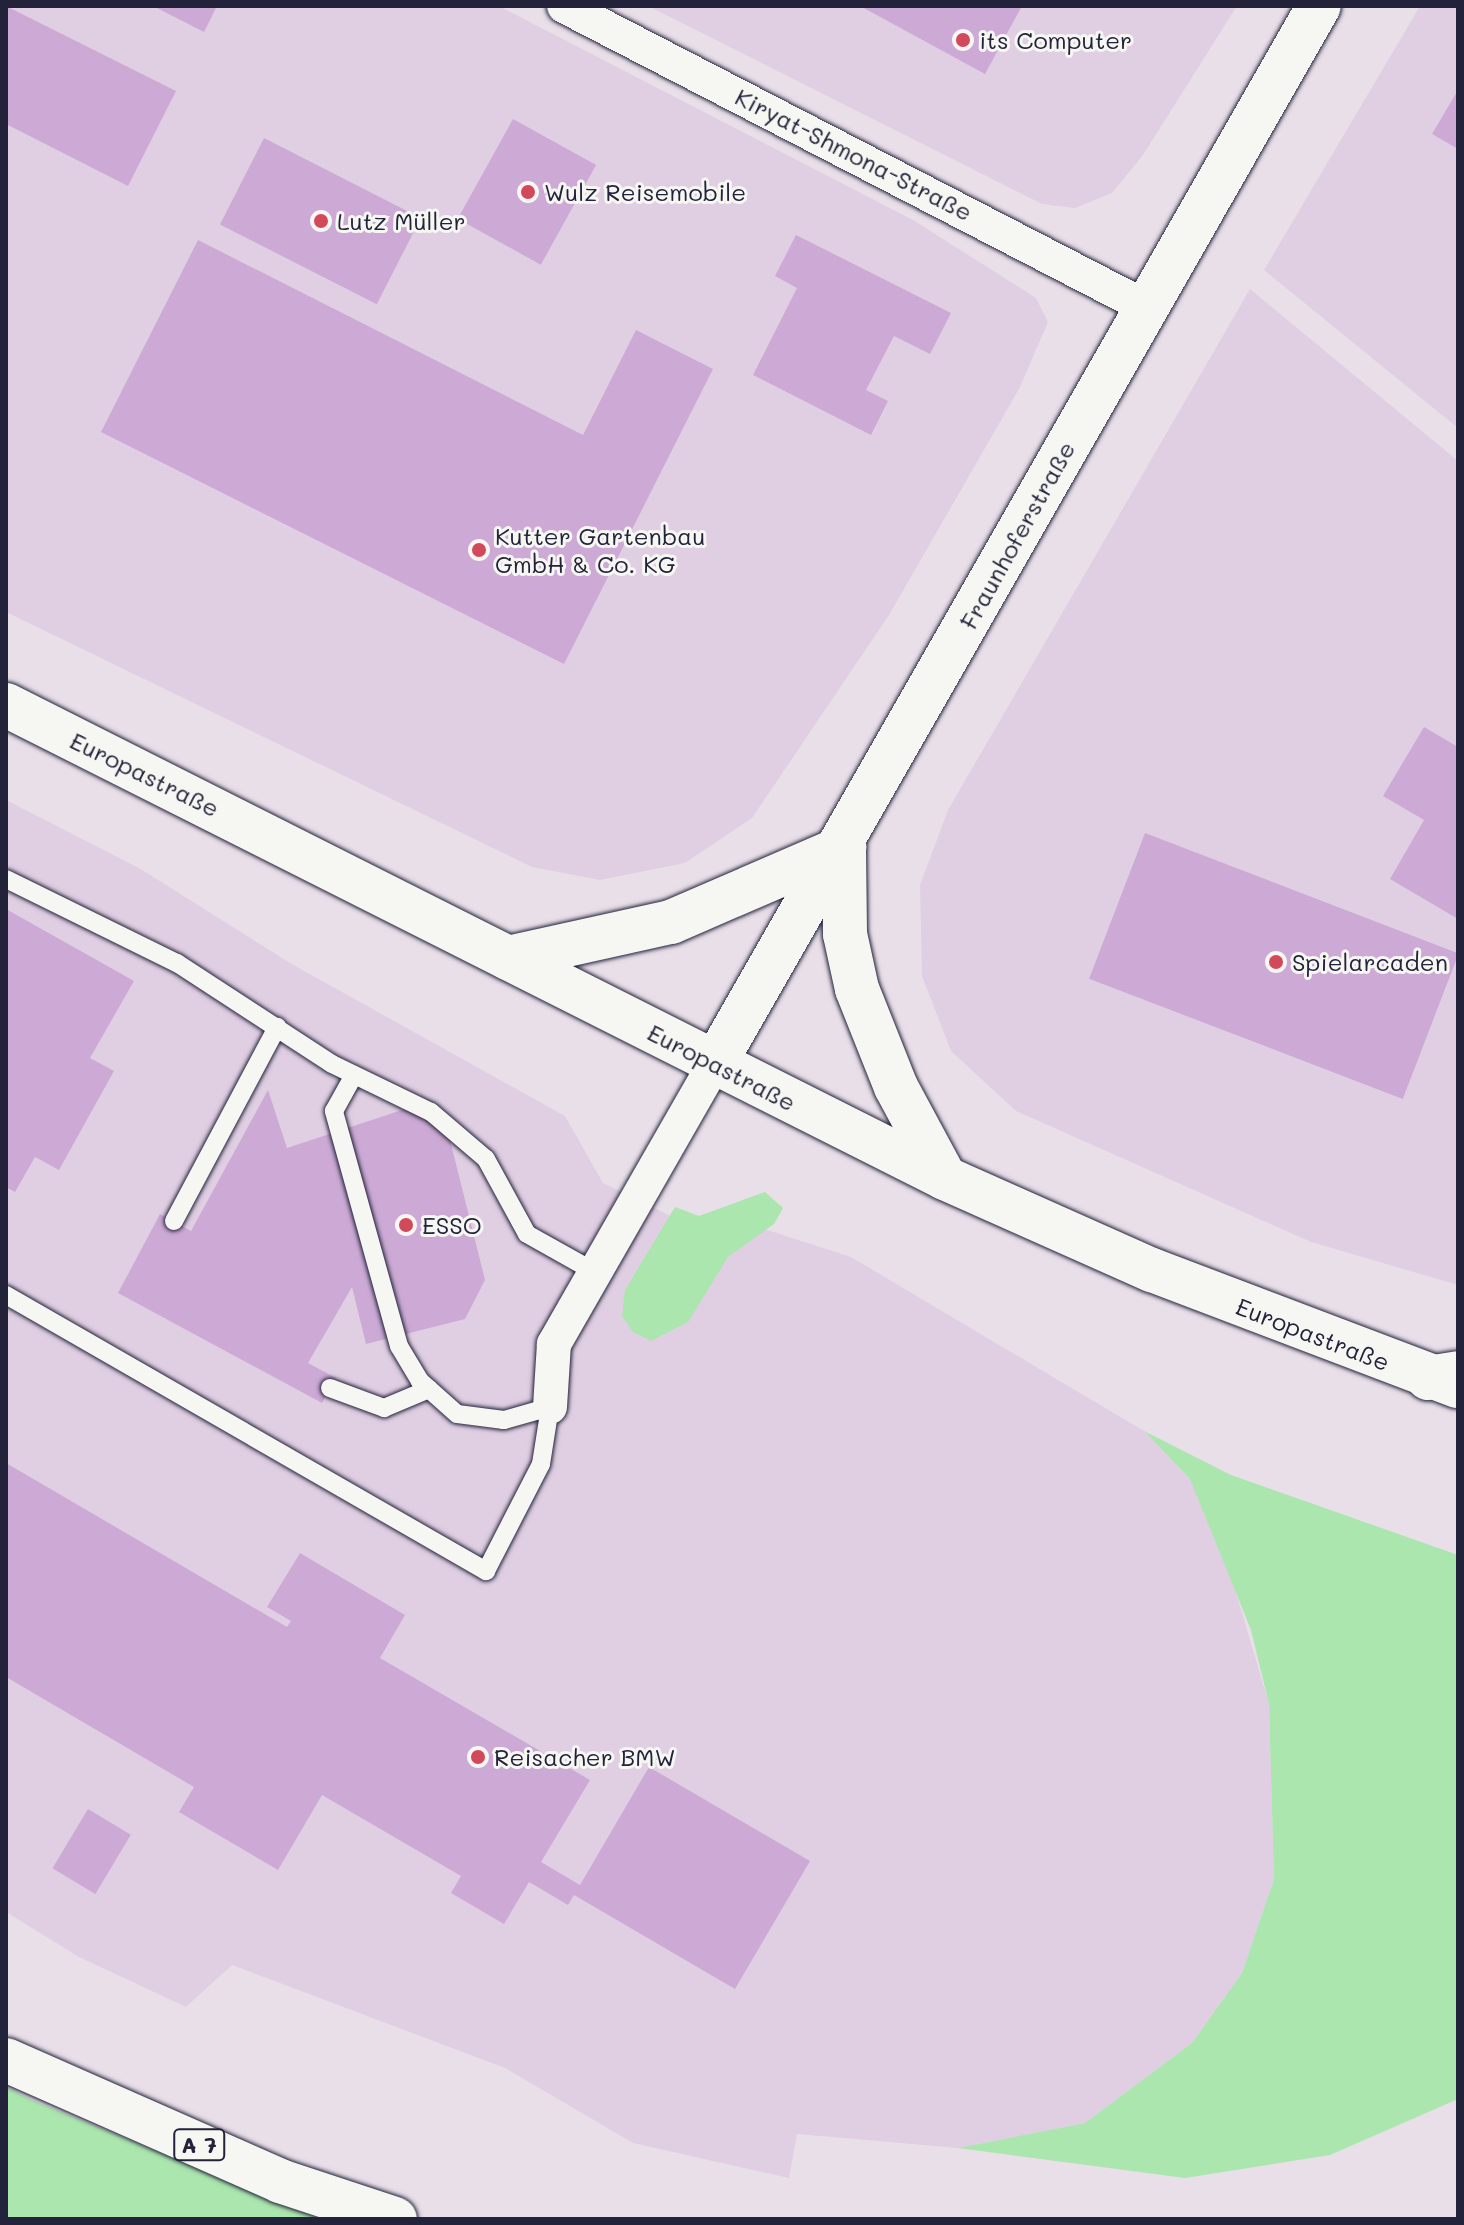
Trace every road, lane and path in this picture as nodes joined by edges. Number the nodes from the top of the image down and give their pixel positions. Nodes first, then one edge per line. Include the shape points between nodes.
1 (564, 6) edge
2 (1319, 6) edge
3 (1142, 305) junction
4 (6, 705) edge
5 (844, 847) junction
6 (6, 879) edge
7 (508, 958) junction
8 (277, 1027) junction
9 (715, 1063) junction
10 (354, 1075) junction
11 (945, 1178) junction
12 (174, 1221) dead end
13 (593, 1271) junction
14 (6, 1295) edge
15 (1448, 1379) edge
16 (330, 1388) dead end
17 (429, 1389) junction
18 (550, 1407) junction
19 (6, 2060) edge
20 (395, 2219) edge

1 - 3 street, Kiryat-Shmona-Straße
2 - 3 main road, Fraunhoferstraße
3 - 5 main road, Fraunhoferstraße
4 - 7 main road, Europastraße
5 - 7 main road via 671,922
5 - 9 main road, Fraunhoferstraße
5 - 11 main road via 845,934 857,989 896,1087
6 - 8 lane via 177,963
7 - 9 main road, Europastraße
8 - 10 lane
8 - 12 lane
9 - 11 main road, Europastraße
9 - 13 street
10 - 13 lane via 431,1112 486,1159 527,1234
10 - 17 lane via 334,1111 399,1346
11 - 15 main road, Europastraße via 1152,1270
13 - 18 street via 554,1344
14 - 18 lane via 486,1571 541,1464
16 - 17 lane via 384,1408
17 - 18 lane via 457,1414 504,1420
19 - 20 main road, A 7 via 280,2181

